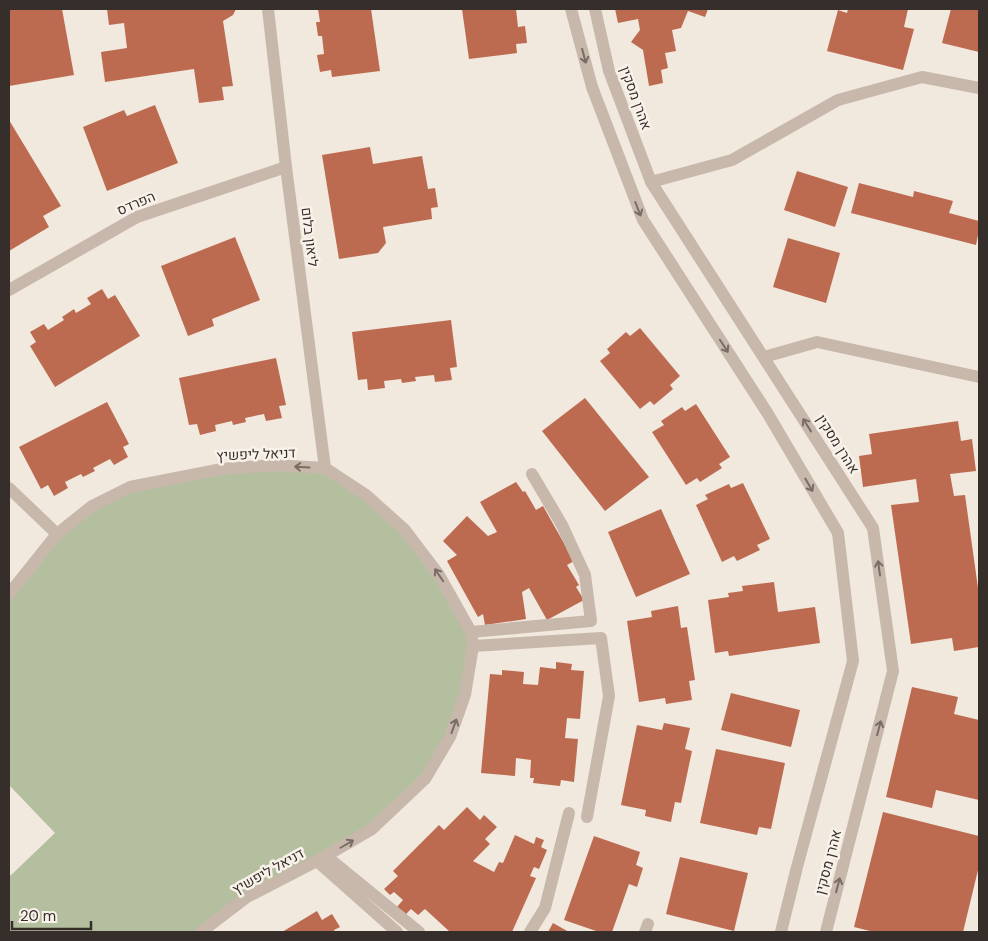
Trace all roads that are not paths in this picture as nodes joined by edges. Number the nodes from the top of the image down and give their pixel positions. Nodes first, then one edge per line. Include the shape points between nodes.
1 (268, 9) edge
2 (571, 9) edge
3 (595, 9) edge
4 (979, 88) edge
5 (286, 167) junction
6 (651, 182) junction
7 (9, 290) edge
8 (764, 357) junction
9 (979, 376) edge
10 (325, 468) junction
11 (532, 474) dead end
12 (9, 488) edge
13 (57, 534) junction
14 (9, 594) edge
15 (471, 632) junction
16 (473, 646) junction
17 (568, 813) dead end
18 (587, 818) dead end
19 (322, 858) junction
20 (201, 932) edge
21 (396, 932) edge
22 (419, 932) edge
23 (530, 932) edge
24 (781, 932) edge
25 (826, 932) edge

1 - 5 street, ליאון בלום
2 -> 24 street, אהרן מסקין via 592,86 643,220 768,414 838,533 854,661
3 - 6 street, אהרן מסקין via 609,71
4 - 6 street via 922,76 838,100 732,160
5 - 7 street, הפרדס via 137,217
5 - 10 street, ליאון בלום
6 - 8 street, אהרן מסקין
8 - 9 street via 816,342
25 -> 8 street, אהרן מסקין via 893,671 873,528
10 -> 13 street, דניאל ליפשיץ via 274,465 222,469 130,487 92,506
15 -> 10 street, דניאל ליפשיץ via 440,575 404,529 366,495
11 - 15 street via 562,525 585,576 591,621
12 - 13 street
13 - 14 street, דניאל ליפשיץ
15 - 16 street, דניאל ליפשיץ
16 - 18 street via 601,638 609,696
19 -> 16 street, דניאל ליפשיץ via 372,829 425,780 450,737 465,695
17 - 23 street via 545,908
19 - 20 street, דניאל ליפשיץ via 248,897
19 - 21 street
19 - 22 street, דניאל ליפשיץ

